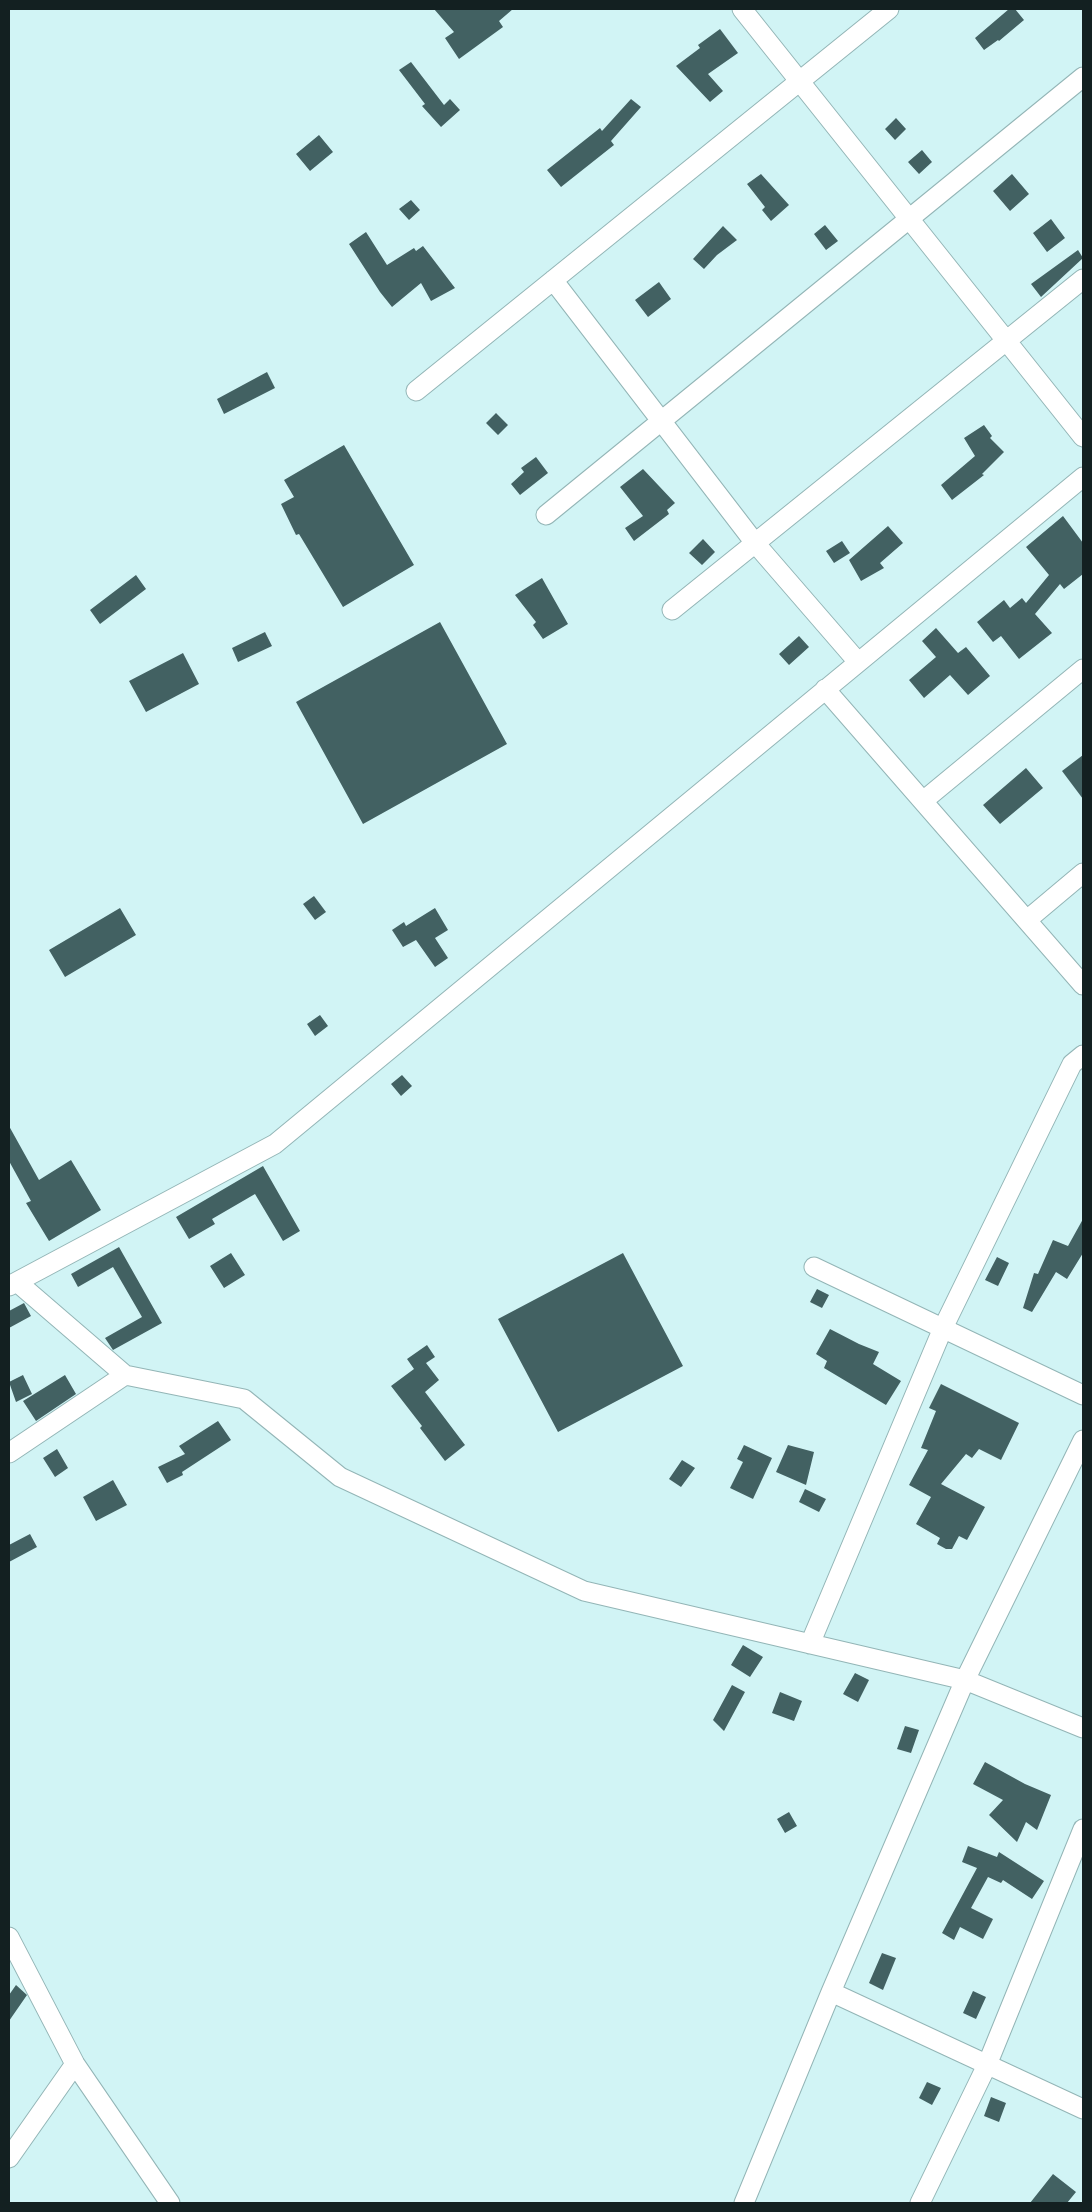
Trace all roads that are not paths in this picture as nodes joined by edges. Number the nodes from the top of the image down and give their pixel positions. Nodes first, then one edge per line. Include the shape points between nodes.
1 (742, 9) edge
2 (890, 9) edge
3 (1083, 77) edge
4 (799, 81) junction
5 (909, 218) junction
6 (1083, 279) edge
7 (553, 280) junction
8 (1007, 341) junction
9 (416, 391) dead end
10 (661, 421) junction
11 (1083, 437) edge
12 (1083, 477) edge
13 (546, 515) dead end
14 (755, 543) junction
15 (672, 610) dead end
16 (858, 662) junction
17 (1083, 669) edge
18 (825, 690) junction
19 (922, 801) junction
20 (1083, 873) edge
21 (1027, 920) junction
22 (1083, 984) edge
23 (1080, 1063) edge
24 (814, 1267) dead end
25 (13, 1284) edge
26 (943, 1328) junction
27 (125, 1375) junction
28 (1083, 1396) edge
29 (1083, 1440) edge
30 (9, 1453) edge
31 (810, 1644) junction
32 (965, 1680) junction
33 (1083, 1728) edge
34 (1083, 1829) edge
35 (9, 1937) edge
36 (831, 1992) junction
37 (75, 2064) junction
38 (987, 2065) junction
39 (1083, 2109) edge
40 (9, 2158) edge
41 (170, 2203) edge
42 (744, 2203) edge
43 (920, 2203) edge

1 - 4 street
2 - 4 street
3 - 5 street
4 - 5 street
4 - 7 street
5 - 8 street
5 - 10 street
6 - 8 street
7 - 9 street
7 - 10 street
8 - 11 street
8 - 14 street
10 - 13 street
10 - 14 street
12 - 16 street
14 - 15 street
14 - 16 street
16 - 18 street
17 - 19 street
18 - 19 street
18 - 25 street via 275,1144
19 - 21 street
20 - 21 street
21 - 22 street
23 - 26 street
24 - 26 street
25 - 27 street
26 - 28 street
26 - 31 street
27 - 30 street
27 - 31 street via 244,1399 340,1477 584,1591
29 - 32 street
31 - 32 street
32 - 33 street
32 - 36 street
34 - 38 street
35 - 37 street
36 - 38 street
36 - 42 street
37 - 40 street
37 - 41 street
38 - 39 street
38 - 43 street

